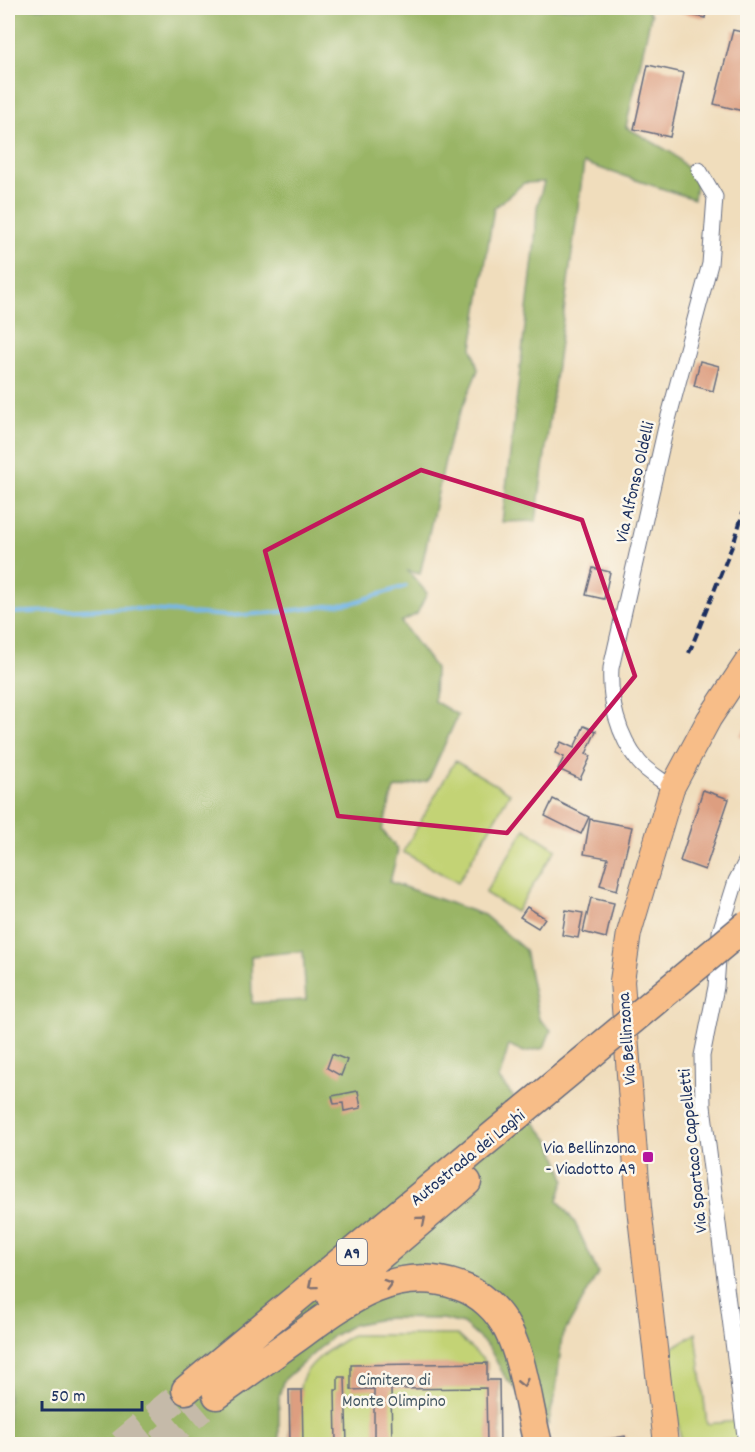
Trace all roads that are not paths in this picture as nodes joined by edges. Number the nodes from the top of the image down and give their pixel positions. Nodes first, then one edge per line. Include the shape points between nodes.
1 (699, 170) dead end
2 (747, 660) edge
3 (672, 788) junction
4 (747, 858) edge
5 (747, 924) edge
6 (747, 946) edge
7 (521, 1124) junction
8 (538, 1444) edge
9 (666, 1444) edge
10 (746, 1444) edge

1 - 3 street, Via Alfonso Oldelli via 715,198 710,264 666,427 611,668 610,688 620,729 639,763
2 - 3 main road, Via Bellinzona
3 - 9 main road, Via Bellinzona via 628,933 622,981 639,1208
4 - 10 street, Via Spartaco Cappelletti via 720,932 716,987 701,1071
5 - 7 highway, Autostrada dei Laghi / A9, bridge
6 - 7 highway, Autostrada dei Laghi / A9
7 -> 8 highway, Autostrada dei Laghi / A9 via 201,1397 360,1294 404,1280 434,1279 480,1296 505,1325

